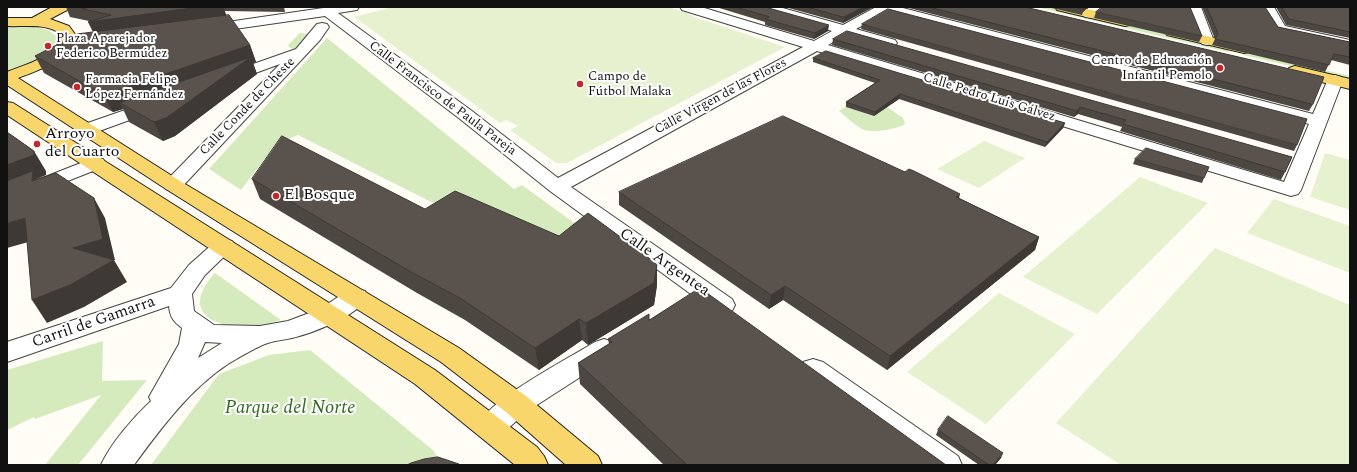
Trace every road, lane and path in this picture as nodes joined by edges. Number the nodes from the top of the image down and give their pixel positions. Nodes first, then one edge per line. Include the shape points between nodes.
1 (62, 7) edge
2 (352, 7) edge
3 (687, 7) edge
4 (764, 7) edge
5 (885, 7) edge
6 (1062, 7) edge
7 (1194, 7) edge
8 (1267, 7) edge
9 (1094, 10) edge
10 (309, 11) edge
11 (328, 12) junction
12 (1048, 13) edge
13 (7, 22) edge
14 (36, 22) junction
15 (342, 23) junction
16 (322, 27) junction
17 (845, 30) junction
18 (195, 31) edge
19 (1207, 41) junction
20 (1350, 44) edge
21 (816, 46) junction
22 (908, 48) edge
23 (300, 52) junction
24 (1287, 64) edge
25 (7, 78) edge
26 (1345, 79) edge
27 (210, 85) edge
28 (166, 101) edge
29 (7, 107) edge
30 (1319, 121) junction
31 (86, 130) junction
32 (96, 163) junction
33 (173, 185) junction
34 (556, 187) junction
35 (7, 199) edge
36 (224, 246) junction
37 (701, 289) junction
38 (180, 294) junction
39 (356, 298) junction
40 (678, 303) edge
41 (329, 315) junction
42 (740, 317) edge
43 (195, 324) junction
44 (260, 335) junction
45 (626, 335) edge
46 (7, 352) edge
47 (791, 354) edge
48 (516, 404) junction
49 (151, 419) junction
50 (490, 428) junction
51 (116, 465) edge
52 (533, 465) edge
53 (587, 465) edge
54 (947, 465) edge

1 - 14 main road
2 - 11 street
3 - 21 street, Calle Pedro Luis Gálvez
4 - 17 street
5 - 17 street, Calle Virgen de las Flores
5 - 30 street
6 - 9 main road
7 - 19 street
8 - 20 street via 1280,29
9 - 12 main road via 1135,28
10 - 11 street
10 - 16 street via 305,20 311,26
10 - 18 street
11 - 15 street, Calle Francisco de Paula Pareja
13 - 14 main road
14 - 25 main road via 64,29 70,37 71,48
15 - 16 street
15 - 34 street, Calle Francisco de Paula Pareja via 466,115
16 - 23 street, Calle Conde de Cheste via 316,37
17 - 21 street, Calle Virgen de las Flores
17 - 22 street
19 - 19 main road via 1162,35 1257,57
21 - 30 street, Calle Pedro Luis Gálvez via 1291,190 1295,159
21 - 34 street, Calle Virgen de las Flores
23 - 27 street
23 - 33 street, Calle Conde de Cheste
24 - 26 main road
25 - 31 main road
26 - 30 street
28 - 31 street
29 - 32 main road
31 - 33 main road
32 - 35 street
32 - 36 main road
33 - 39 main road
34 - 37 street, Calle Argentea
36 - 38 street via 197,270
36 - 41 main road
37 - 40 street
37 - 42 street, Calle Argentea
38 - 43 street via 182,315
38 - 46 street, Carril de Gamarra
39 - 41 street
39 - 48 main road via 450,355
41 - 44 street via 292,329
41 - 50 main road via 425,377
43 - 44 street via 208,334
43 - 49 street via 192,344
44 - 49 street via 198,371
45 - 48 street
47 - 54 street
48 - 50 street
48 - 53 main road
49 - 51 street
50 - 52 main road via 526,456

